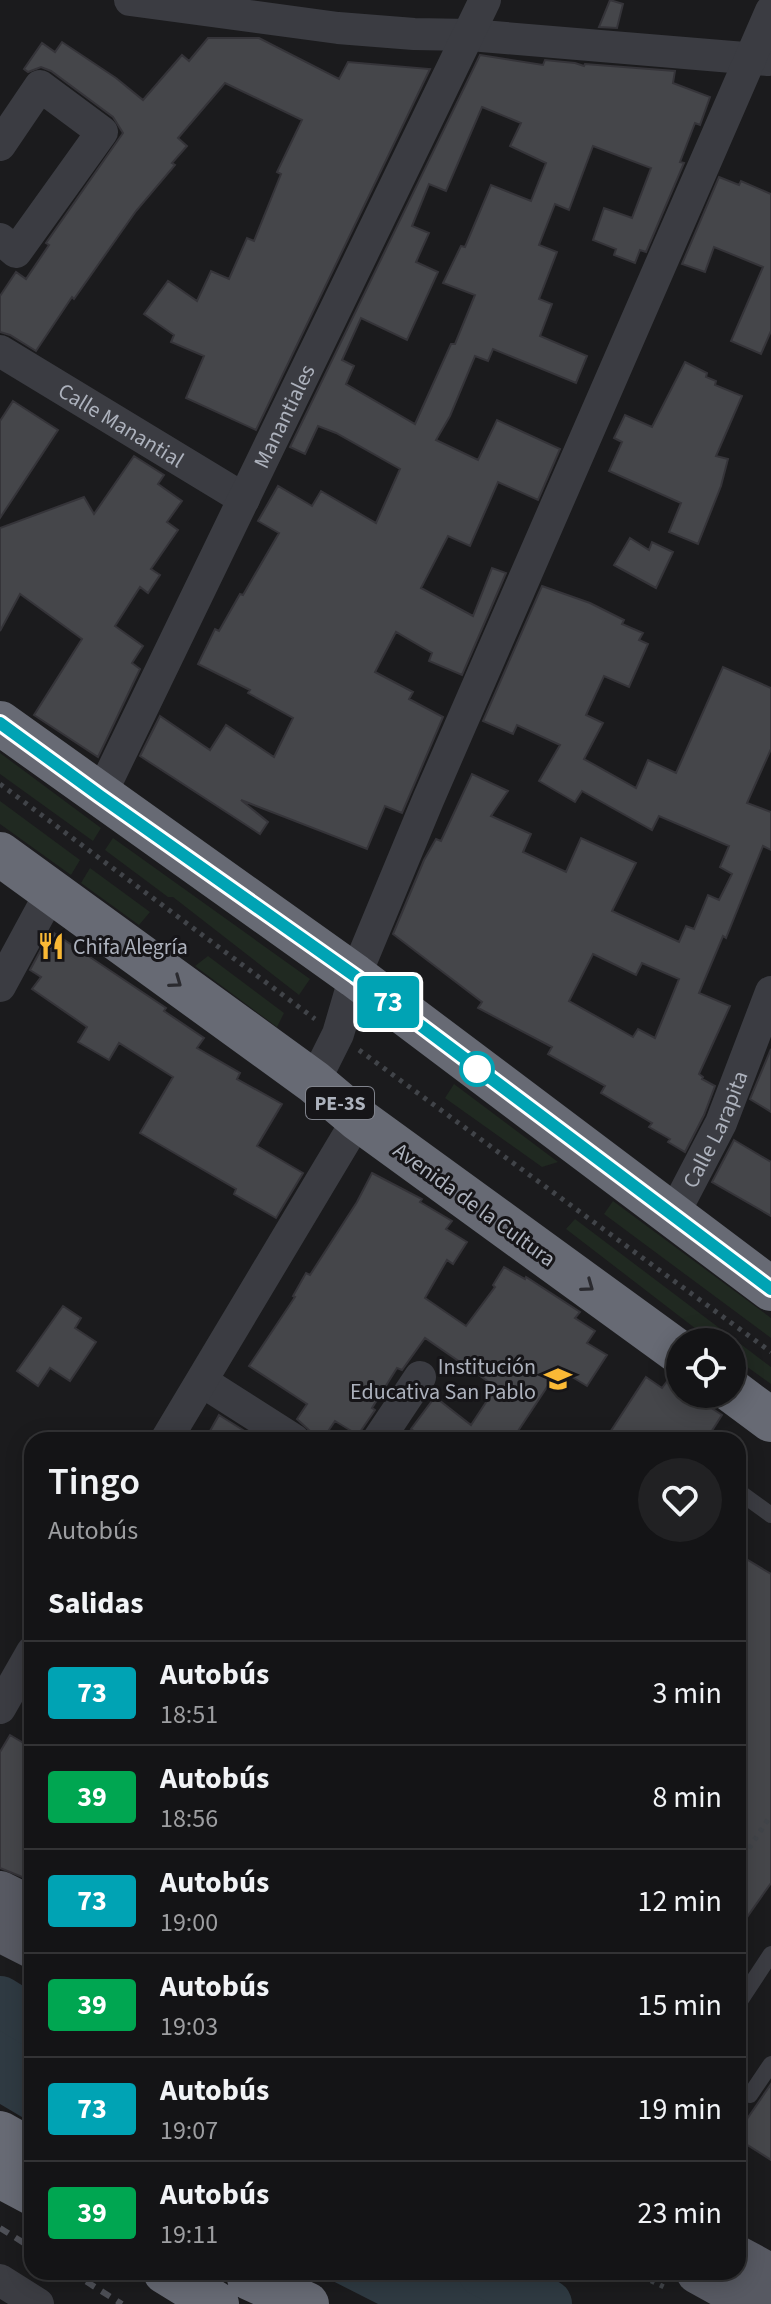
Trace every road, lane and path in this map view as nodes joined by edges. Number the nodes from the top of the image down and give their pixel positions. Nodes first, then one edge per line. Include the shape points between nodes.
1 (130, 0) edge
2 (485, 0) edge
3 (193, 5) edge
4 (771, 11) edge
5 (470, 35) junction
6 (761, 59) edge
7 (0, 145) edge
8 (0, 239) edge
9 (0, 351) edge
10 (244, 499) junction
11 (0, 723) edge
12 (0, 784) edge
13 (100, 796) junction
14 (0, 854) edge
15 (51, 892) junction
16 (355, 976) junction
17 (0, 986) edge
18 (771, 992) edge
19 (338, 1034) junction
20 (314, 1082) junction
21 (358, 1119) junction
22 (672, 1217) junction
23 (771, 1289) edge
24 (666, 1343) edge
25 (771, 1352) edge
26 (420, 1377) dead end
27 (203, 1382) junction
28 (746, 1401) edge
29 (771, 1420) edge
30 (171, 1432) edge
31 (281, 1432) edge
32 (383, 1432) edge
33 (746, 1497) edge
34 (771, 1515) edge
35 (24, 1666) edge
36 (0, 1708) edge
37 (771, 1815) edge
38 (746, 1853) edge
39 (0, 1893) edge
40 (24, 1905) edge
41 (0, 1930) edge
42 (24, 1942) edge
43 (771, 1954) edge
44 (746, 1992) edge
45 (771, 2064) edge
46 (746, 2093) edge
47 (0, 2133) edge
48 (24, 2146) edge
49 (0, 2176) edge
50 (24, 2189) edge
51 (746, 2262) edge
52 (771, 2276) edge
53 (0, 2280) edge
54 (208, 2280) edge
55 (712, 2280) edge
56 (235, 2285) edge
57 (38, 2304) edge
58 (289, 2304) edge
59 (307, 2304) edge
60 (756, 2304) edge

1 - 3 street
2 - 5 street, Manantiales
3 - 5 street via 338,28
4 - 6 street
5 - 6 street
5 - 10 street, Manantiales
6 - 16 street via 434,785
7 - 8 street via 40,86 102,132 16,252
9 - 10 street, Calle Manantial
10 - 13 street, Manantiales
11 - 13 highway
12 - 19 path
13 - 16 highway
14 - 15 highway, Avenida de la Cultura / PE-3S
15 - 17 street
15 -> 20 highway, Avenida de la Cultura / PE-3S
16 - 19 street
16 - 22 highway
18 - 22 street, Calle Larapita via 721,1123
19 - 20 street
19 - 25 path
20 - 21 highway, Avenida de la Cultura / PE-3S
21 -> 24 highway, Avenida de la Cultura / PE-3S
21 - 27 street
22 - 23 highway
26 - 32 street
27 - 30 street
27 - 31 street
28 - 29 highway
33 - 34 lane
35 - 36 street
37 - 38 path
39 - 40 main road
41 - 42 main road
43 - 44 lane
45 - 46 lane via 750,2095
47 - 48 highway
49 - 50 highway
51 - 52 main road
53 - 57 street
54 - 56 highway
55 - 60 main road
56 - 58 highway
56 - 59 highway

